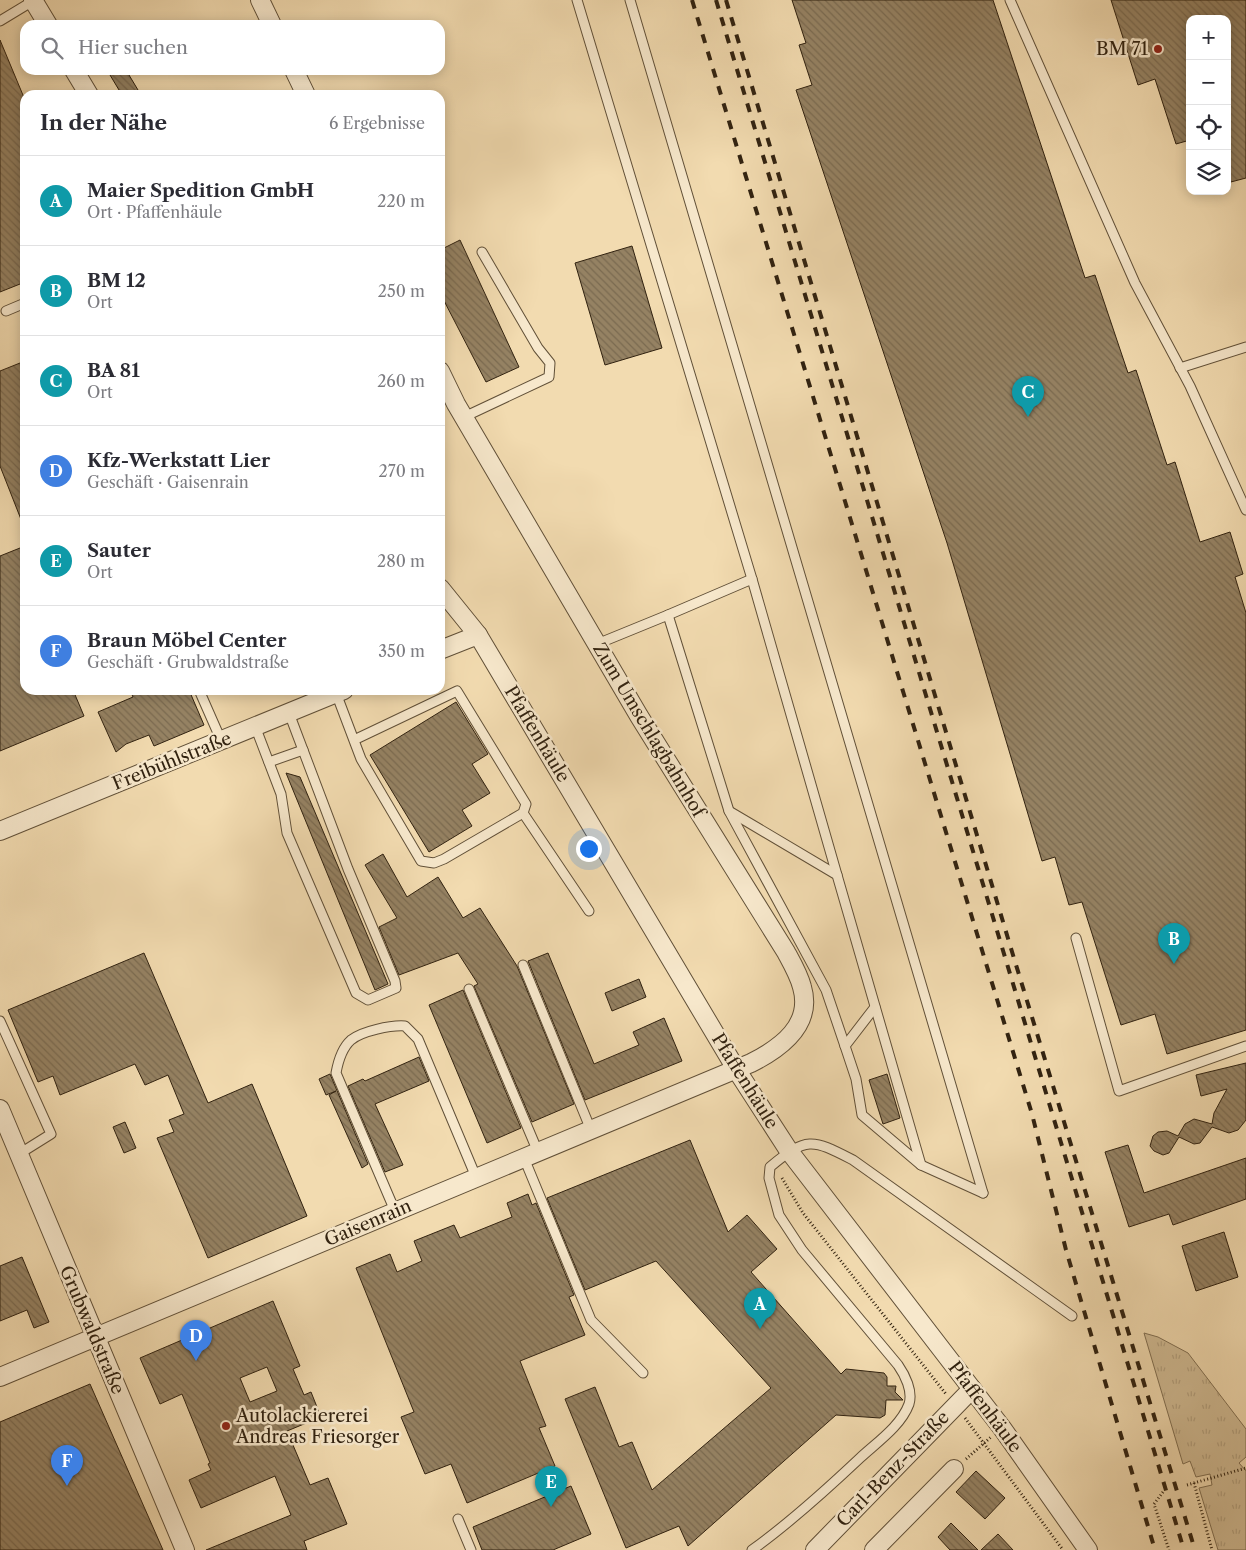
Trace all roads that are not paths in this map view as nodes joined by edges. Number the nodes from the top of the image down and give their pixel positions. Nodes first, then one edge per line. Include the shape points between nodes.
1 (33, 0) edge
2 (260, 0) edge
3 (577, 0) edge
4 (630, 0) edge
5 (1010, 0) edge
6 (45, 20) edge
7 (270, 20) edge
8 (0, 22) edge
9 (77, 75) edge
10 (296, 75) edge
11 (86, 90) edge
12 (304, 90) edge
13 (482, 252) dead end
14 (20, 305) edge
15 (6, 311) dead end
16 (1246, 347) edge
17 (1180, 368) junction
18 (445, 381) edge
19 (464, 417) junction
20 (1246, 510) edge
21 (752, 579) junction
22 (445, 594) edge
23 (668, 615) junction
24 (478, 635) junction
25 (596, 644) junction
26 (445, 648) edge
27 (201, 695) edge
28 (333, 695) edge
29 (341, 695) edge
30 (289, 713) junction
31 (255, 726) junction
32 (222, 740) junction
33 (354, 740) junction
34 (303, 750) junction
35 (269, 762) junction
36 (729, 811) junction
37 (524, 813) junction
38 (0, 831) edge
39 (837, 875) junction
40 (589, 911) dead end
41 (1076, 938) dead end
42 (523, 965) dead end
43 (469, 989) dead end
44 (875, 1007) junction
45 (0, 1021) edge
46 (845, 1046) junction
47 (1246, 1046) edge
48 (736, 1069) junction
49 (0, 1109) edge
50 (591, 1130) junction
51 (6, 1138) edge
52 (789, 1151) junction
53 (19, 1154) junction
54 (531, 1155) junction
55 (921, 1165) junction
56 (476, 1177) junction
57 (395, 1211) junction
58 (1072, 1316) dead end
59 (95, 1337) junction
60 (642, 1373) dead end
61 (0, 1377) edge
62 (972, 1389) junction
63 (954, 1470) road end
64 (458, 1519) dead end
65 (185, 1550) edge
66 (471, 1550) edge
67 (752, 1550) edge
68 (815, 1550) edge
69 (874, 1550) edge
70 (1088, 1550) edge

1 - 6 street
1 - 8 lane
2 - 7 street
3 - 21 lane
4 - 55 lane via 983,1193
5 - 17 lane via 1135,283
9 - 11 street
10 - 12 street
13 - 19 lane via 550,363 549,377
14 - 15 lane
16 - 17 lane
17 - 20 lane
18 - 19 street, Zum Umschlagbahnhof
19 - 25 street, Zum Umschlagbahnhof
21 - 23 lane
21 - 39 lane
22 - 24 street, Pfaffenhäule
23 - 25 lane
23 - 36 lane
24 - 26 street
24 - 48 street, Pfaffenhäule
25 - 48 street, Zum Umschlagbahnhof via 786,952 802,988 804,1011 790,1038 776,1051
27 - 32 lane
28 - 30 street, Freibühlstraße
29 - 33 lane
30 - 31 street, Freibühlstraße
30 - 34 lane
31 - 32 street, Freibühlstraße
31 - 35 lane
32 - 38 street, Freibühlstraße
33 - 37 lane via 361,759 421,861 434,863 444,859
33 - 37 lane via 457,691 526,804
34 - 35 lane
34 - 35 lane via 396,985 394,990 372,1000 363,999 356,993 333,941 287,833 284,804
36 - 39 lane
36 - 46 lane via 826,990
37 - 40 lane
39 - 44 lane
41 - 47 lane via 1119,1090
42 - 50 lane
43 - 54 lane
44 - 46 lane
44 - 55 lane
45 - 53 lane via 50,1134
46 - 55 lane via 856,1079 862,1115
48 - 50 street, Gaisenrain
48 - 52 street, Pfaffenhäule
49 - 51 street, Grubwaldstraße
50 - 54 street, Gaisenrain
51 - 53 street, Grubwaldstraße
52 - 58 lane via 805,1143 823,1145 853,1160
52 - 62 street, Pfaffenhäule
52 - 67 lane via 770,1166 769,1178 779,1215 802,1250 906,1376 910,1402 904,1414 883,1437 792,1522
53 - 59 street, Grubwaldstraße
54 - 56 street, Gaisenrain
54 - 60 lane via 591,1320
56 - 57 street, Gaisenrain
56 - 57 lane via 418,1039 405,1026 390,1025 351,1040 339,1059 336,1073
57 - 59 street, Gaisenrain
59 - 61 street, Gaisenrain
59 - 65 street, Grubwaldstraße
62 - 68 street, Carl-Benz-Straße
62 - 70 street, Pfaffenhäule
63 - 69 street
64 - 66 lane

